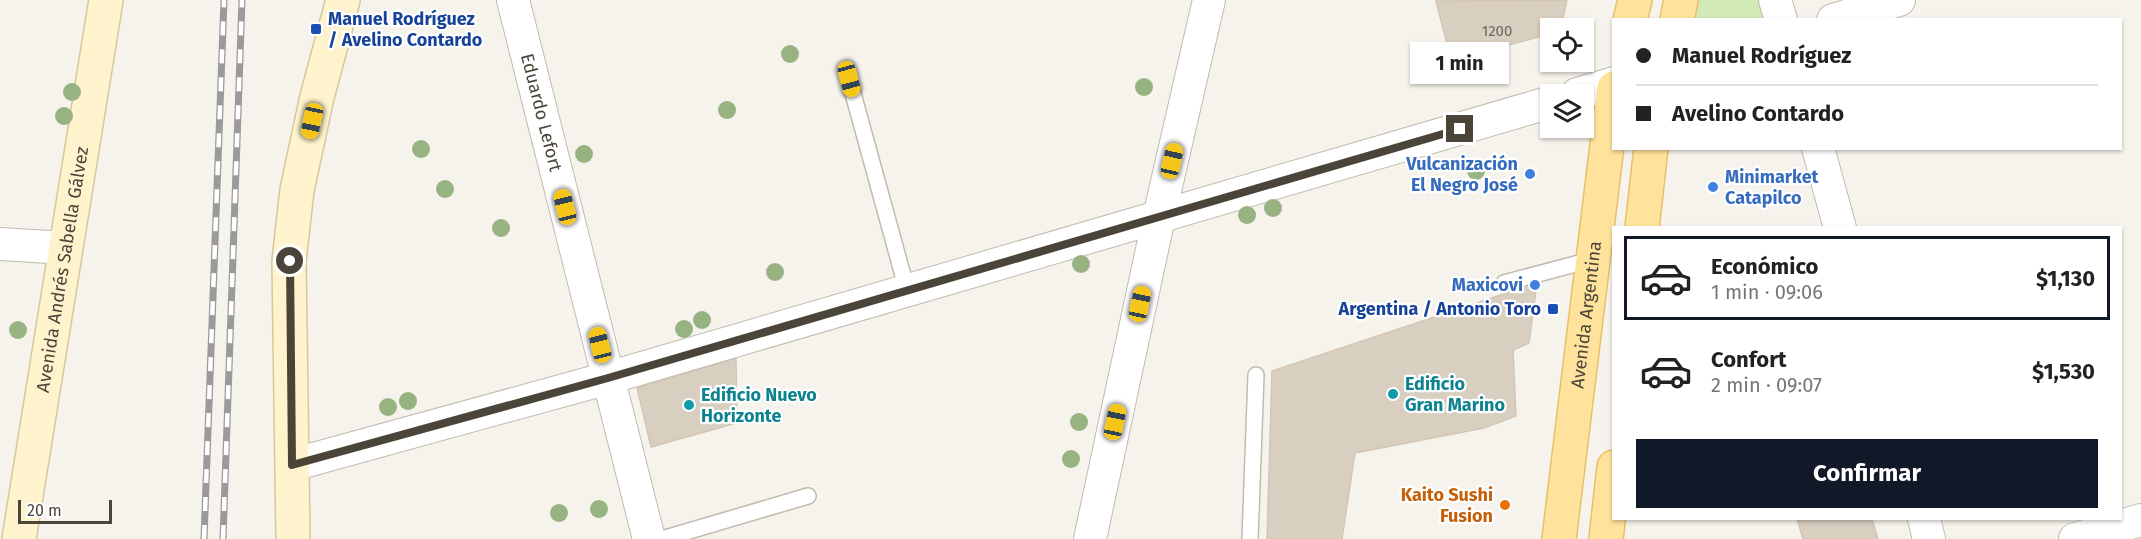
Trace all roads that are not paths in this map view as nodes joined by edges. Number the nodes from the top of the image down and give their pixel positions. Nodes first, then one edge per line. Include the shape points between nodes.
1 (106, 0) edge
2 (343, 0) edge
3 (513, 0) edge
4 (1209, 0) edge
5 (1635, 0) edge
6 (1681, 0) edge
7 (1775, 0) edge
8 (1899, 0) edge
9 (1630, 18) edge
10 (1677, 18) edge
11 (1780, 18) edge
12 (1840, 18) edge
13 (849, 79) dead end
14 (1612, 84) edge
15 (1594, 89) edge
16 (1612, 104) edge
17 (1540, 105) edge
18 (1651, 150) edge
19 (1819, 150) edge
20 (1159, 217) junction
21 (1642, 226) edge
22 (1839, 226) edge
23 (0, 244) edge
24 (66, 248) junction
25 (1593, 259) junction
26 (1504, 283) dead end
27 (908, 290) junction
28 (1256, 375) dead end
29 (608, 378) junction
30 (292, 465) junction
31 (1612, 485) edge
32 (808, 496) dead end
33 (1924, 520) edge
34 (2141, 520) edge
35 (19, 539) edge
36 (293, 539) edge
37 (649, 539) edge
38 (662, 539) edge
39 (1090, 539) edge
40 (1250, 539) edge
41 (1559, 539) edge
42 (1606, 539) edge
43 (1929, 539) edge
44 (2075, 539) edge

1 - 24 street, Avenida Andrés Sabella Gálvez
2 - 30 street via 317,98 296,202 290,261
3 - 29 street, Eduardo Lefort
4 - 20 street
5 - 9 main road
6 - 10 main road
7 - 11 street
8 - 12 street
13 - 27 lane
14 - 15 street
16 - 25 main road, Avenida Argentina
17 - 20 street
18 - 21 main road
19 - 22 street
20 - 27 street
20 - 39 street
23 - 24 street
24 - 35 street, Avenida Andrés Sabella Gálvez
25 - 26 lane
25 - 41 main road, Avenida Argentina
27 - 29 street
28 - 40 lane
29 - 30 street
29 - 37 street, Eduardo Lefort
30 - 36 street
31 - 42 main road
32 - 38 lane
33 - 43 street
34 - 44 street

